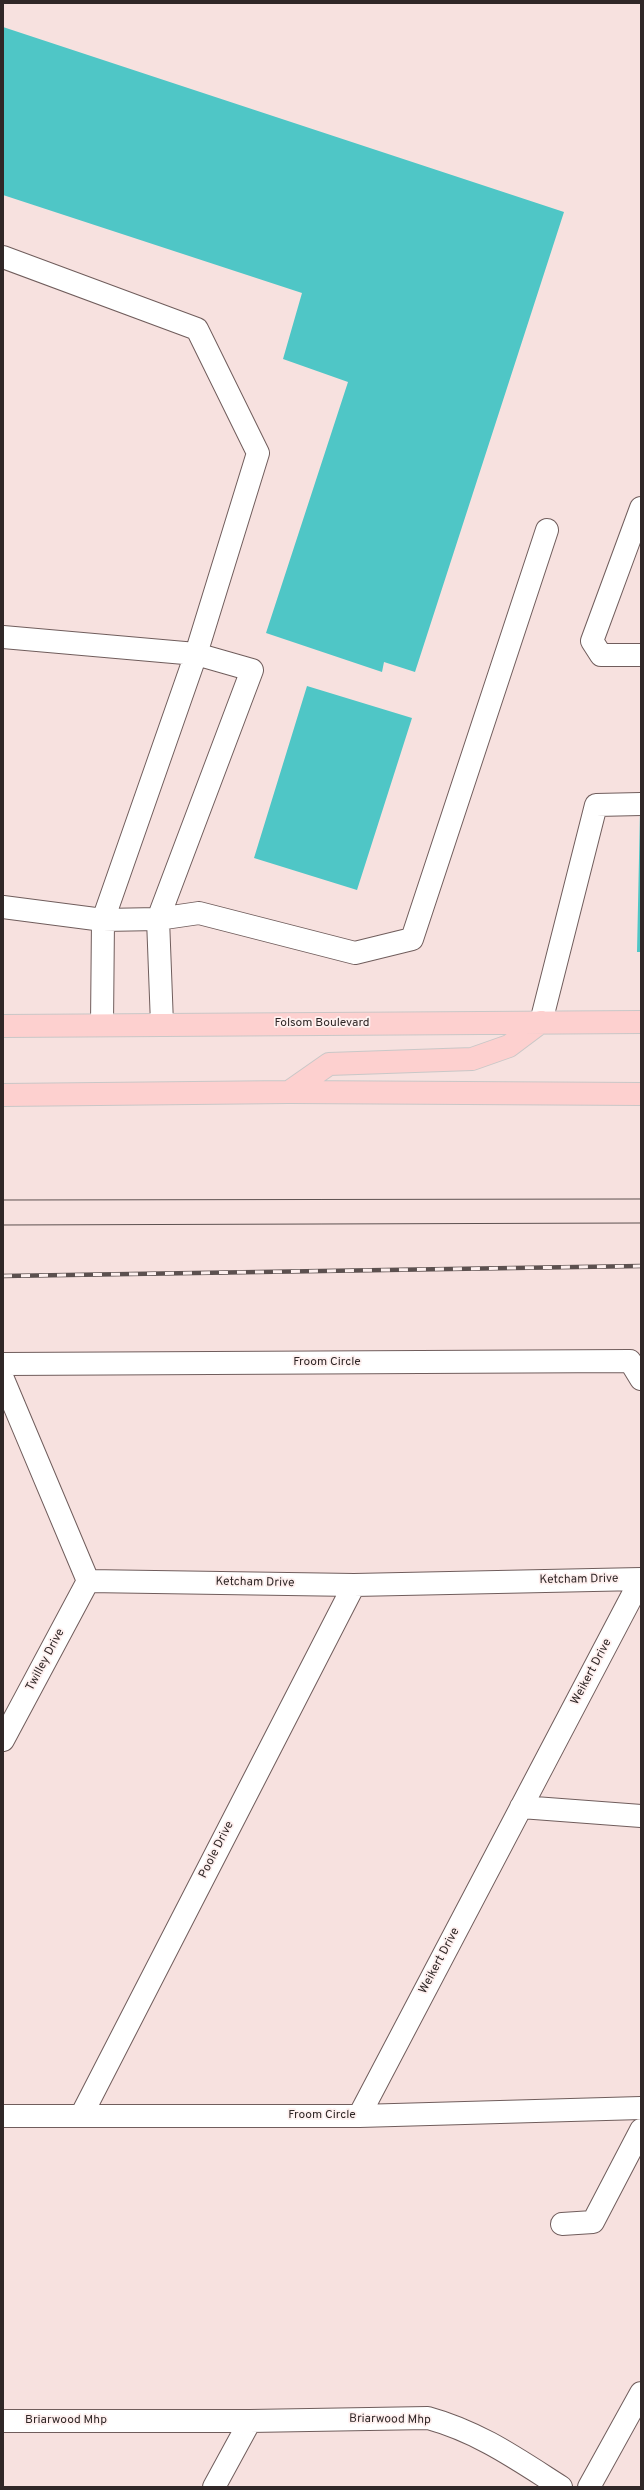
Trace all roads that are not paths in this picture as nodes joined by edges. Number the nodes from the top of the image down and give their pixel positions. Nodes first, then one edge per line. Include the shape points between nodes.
1 (3, 257) edge
2 (641, 508) edge
3 (547, 530) dead end
4 (3, 638) edge
5 (196, 654) junction
6 (641, 655) edge
7 (641, 804) edge
8 (3, 907) edge
9 (158, 919) junction
10 (103, 920) junction
11 (541, 1022) junction
12 (641, 1022) edge
13 (102, 1024) junction
14 (162, 1024) junction
15 (3, 1026) edge
16 (289, 1092) junction
17 (641, 1094) edge
18 (3, 1095) edge
19 (3, 1364) edge
20 (641, 1378) edge
21 (3, 1379) edge
22 (641, 1579) edge
23 (88, 1581) junction
24 (354, 1585) junction
25 (3, 1740) edge
26 (521, 1807) junction
27 (641, 1816) edge
28 (641, 2108) edge
29 (3, 2116) edge
30 (81, 2116) junction
31 (359, 2116) junction
32 (641, 2130) edge
33 (562, 2224) dead end
34 (641, 2393) edge
35 (3, 2421) edge
36 (250, 2421) junction
37 (214, 2487) edge
38 (561, 2487) edge
39 (589, 2487) edge

1 - 5 street via 197,329 258,453
2 - 6 street via 592,641 601,655
3 - 9 street via 412,939 355,953 199,913
4 - 5 street
5 - 9 street via 252,670
5 - 10 street
7 - 11 street via 596,805
8 - 10 street
9 - 10 street
9 - 14 street
10 - 13 street
11 - 12 main road, Folsom Boulevard
11 - 14 main road, Folsom Boulevard
11 - 16 main road via 509,1046 472,1059 329,1064
13 - 14 main road, Folsom Boulevard
13 - 15 main road, Folsom Boulevard
16 - 17 main road
16 - 18 main road
19 - 20 street, Froom Circle via 630,1362
21 - 23 street
22 - 24 street, Ketcham Drive
22 - 26 street, Weikert Drive
23 - 24 street, Ketcham Drive
23 - 25 street, Twilley Drive
24 - 30 street, Poole Drive
26 - 27 street
26 - 31 street, Weikert Drive
28 - 31 street, Froom Circle
29 - 30 street, Froom Circle
30 - 31 street, Froom Circle
32 - 33 street via 593,2222
34 - 39 street
35 - 36 street, Briarwood Mhp
36 - 37 street
36 - 38 street, Briarwood Mhp via 428,2418 457,2426 484,2438

